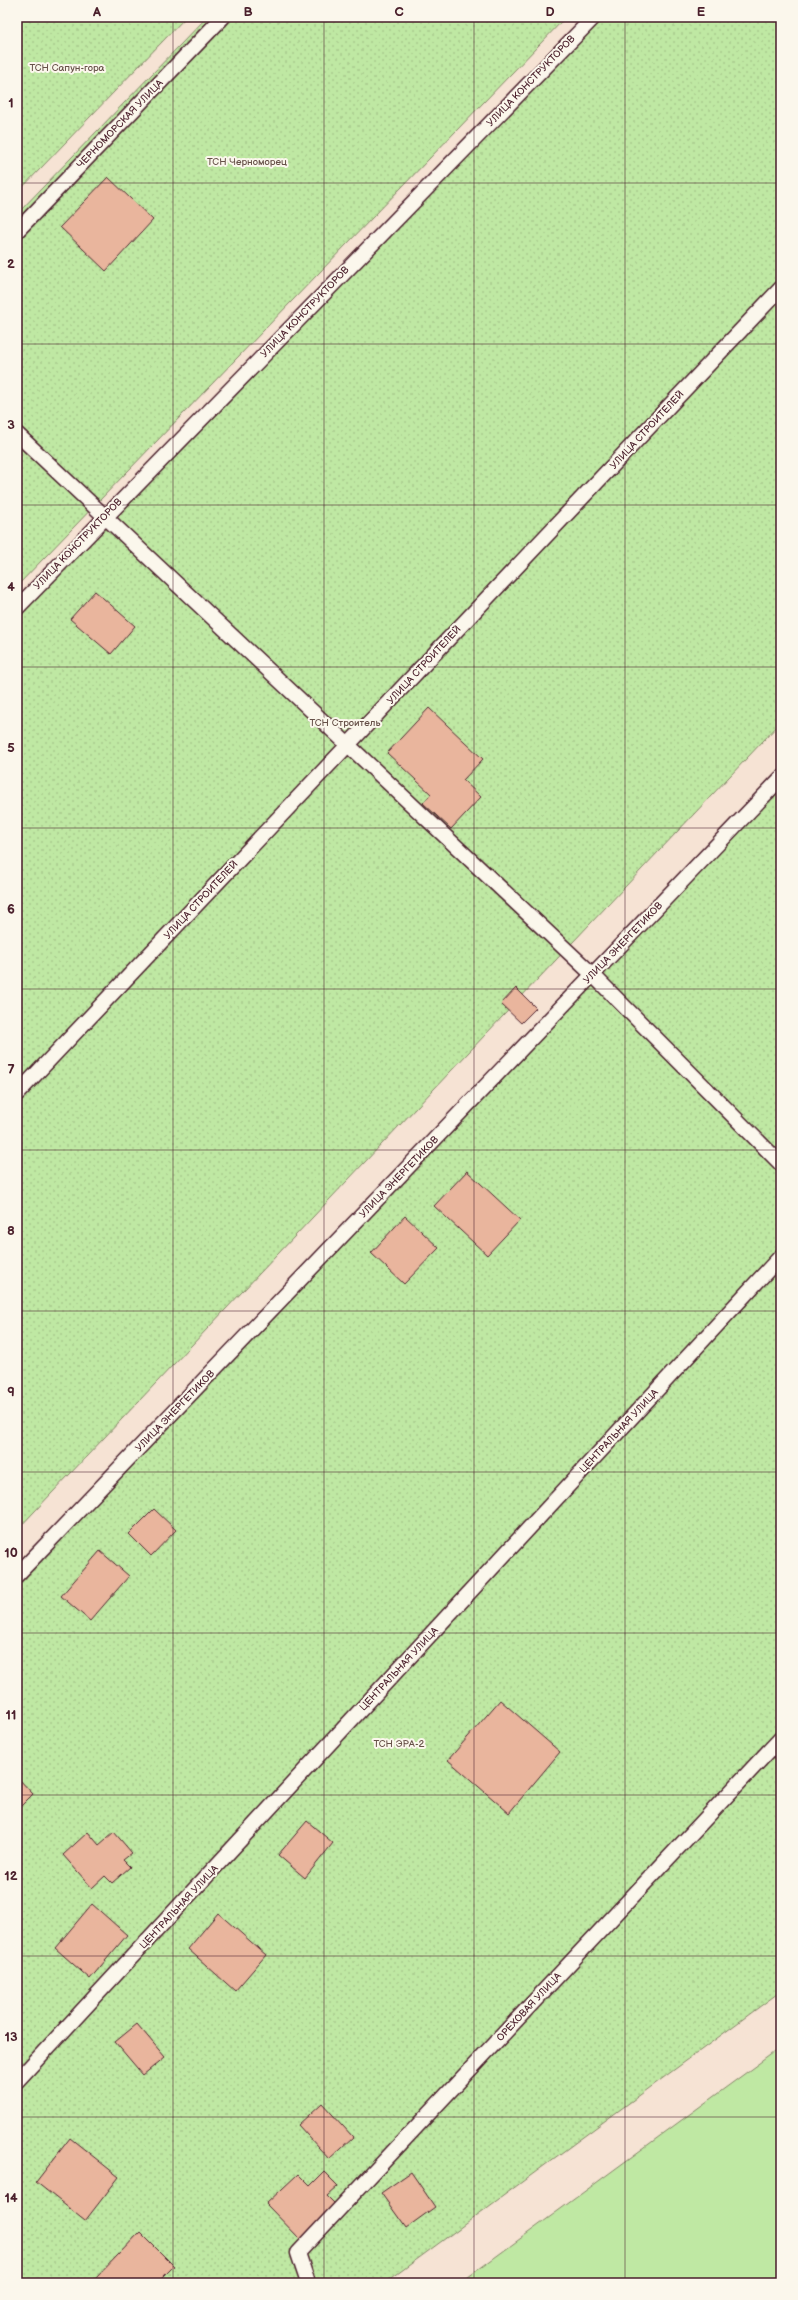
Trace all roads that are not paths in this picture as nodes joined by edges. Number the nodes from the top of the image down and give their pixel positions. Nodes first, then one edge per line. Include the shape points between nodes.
1 (223, 17) edge
2 (594, 17) edge
3 (17, 231) edge
4 (781, 288) edge
5 (17, 434) edge
6 (105, 516) junction
7 (17, 608) edge
8 (347, 746) junction
9 (781, 778) edge
10 (593, 975) junction
11 (17, 1094) edge
12 (781, 1164) edge
13 (781, 1256) edge
14 (17, 1575) edge
15 (781, 1738) edge
16 (17, 2081) edge
17 (308, 2283) edge

1 - 3 lane, ЧЕРНОМОРСКАЯ УЛИЦА
2 - 6 lane, УЛИЦА КОНСТРУКТОРОВ
4 - 8 lane, УЛИЦА СТРОИТЕЛЕЙ
5 - 6 lane
6 - 7 lane, УЛИЦА КОНСТРУКТОРОВ
6 - 8 lane
8 - 10 lane
8 - 11 lane, УЛИЦА СТРОИТЕЛЕЙ
9 - 10 lane, УЛИЦА ЭНЕРГЕТИКОВ
10 - 12 lane
10 - 14 lane, УЛИЦА ЭНЕРГЕТИКОВ
13 - 16 lane, ЦЕНТРАЛЬНАЯ УЛИЦА
15 - 17 lane, ОРЕХОВАЯ УЛИЦА via 298,2253

